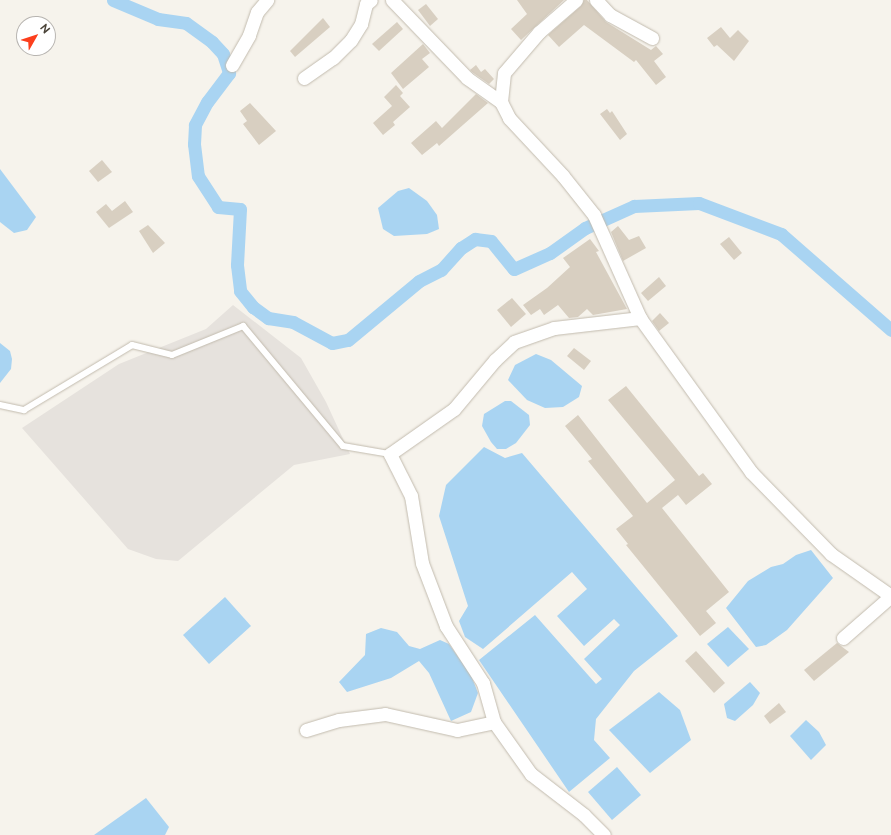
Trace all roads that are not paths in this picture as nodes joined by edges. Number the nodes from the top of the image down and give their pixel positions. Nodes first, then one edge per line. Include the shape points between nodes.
1 (267, 0) edge
2 (371, 0) edge
3 (392, 0) edge
4 (576, 0) edge
5 (596, 0) edge
6 (652, 38) dead end
7 (232, 65) dead end
8 (304, 78) dead end
9 (501, 102) junction
10 (640, 318) junction
11 (0, 405) edge
12 (390, 454) junction
13 (891, 596) edge
14 (843, 638) dead end
15 (494, 722) junction
16 (306, 730) dead end
17 (604, 835) edge

1 - 7 street via 257,12 249,35
2 - 8 street via 366,4 361,24 351,40 334,58
3 - 9 street via 467,78
4 - 9 street via 539,32 504,73
5 - 6 street via 610,15
9 - 10 street via 513,123 563,176 594,215
10 - 12 street via 554,328 514,342 495,360 454,409
10 - 13 street via 750,472 831,554
11 - 12 lane via 24,410 132,344 172,355 243,326 343,446
12 - 15 street via 411,496 422,563 446,626 483,683
13 - 14 street
15 - 16 street via 457,730 385,714 339,720
15 - 17 street via 531,774 584,815

